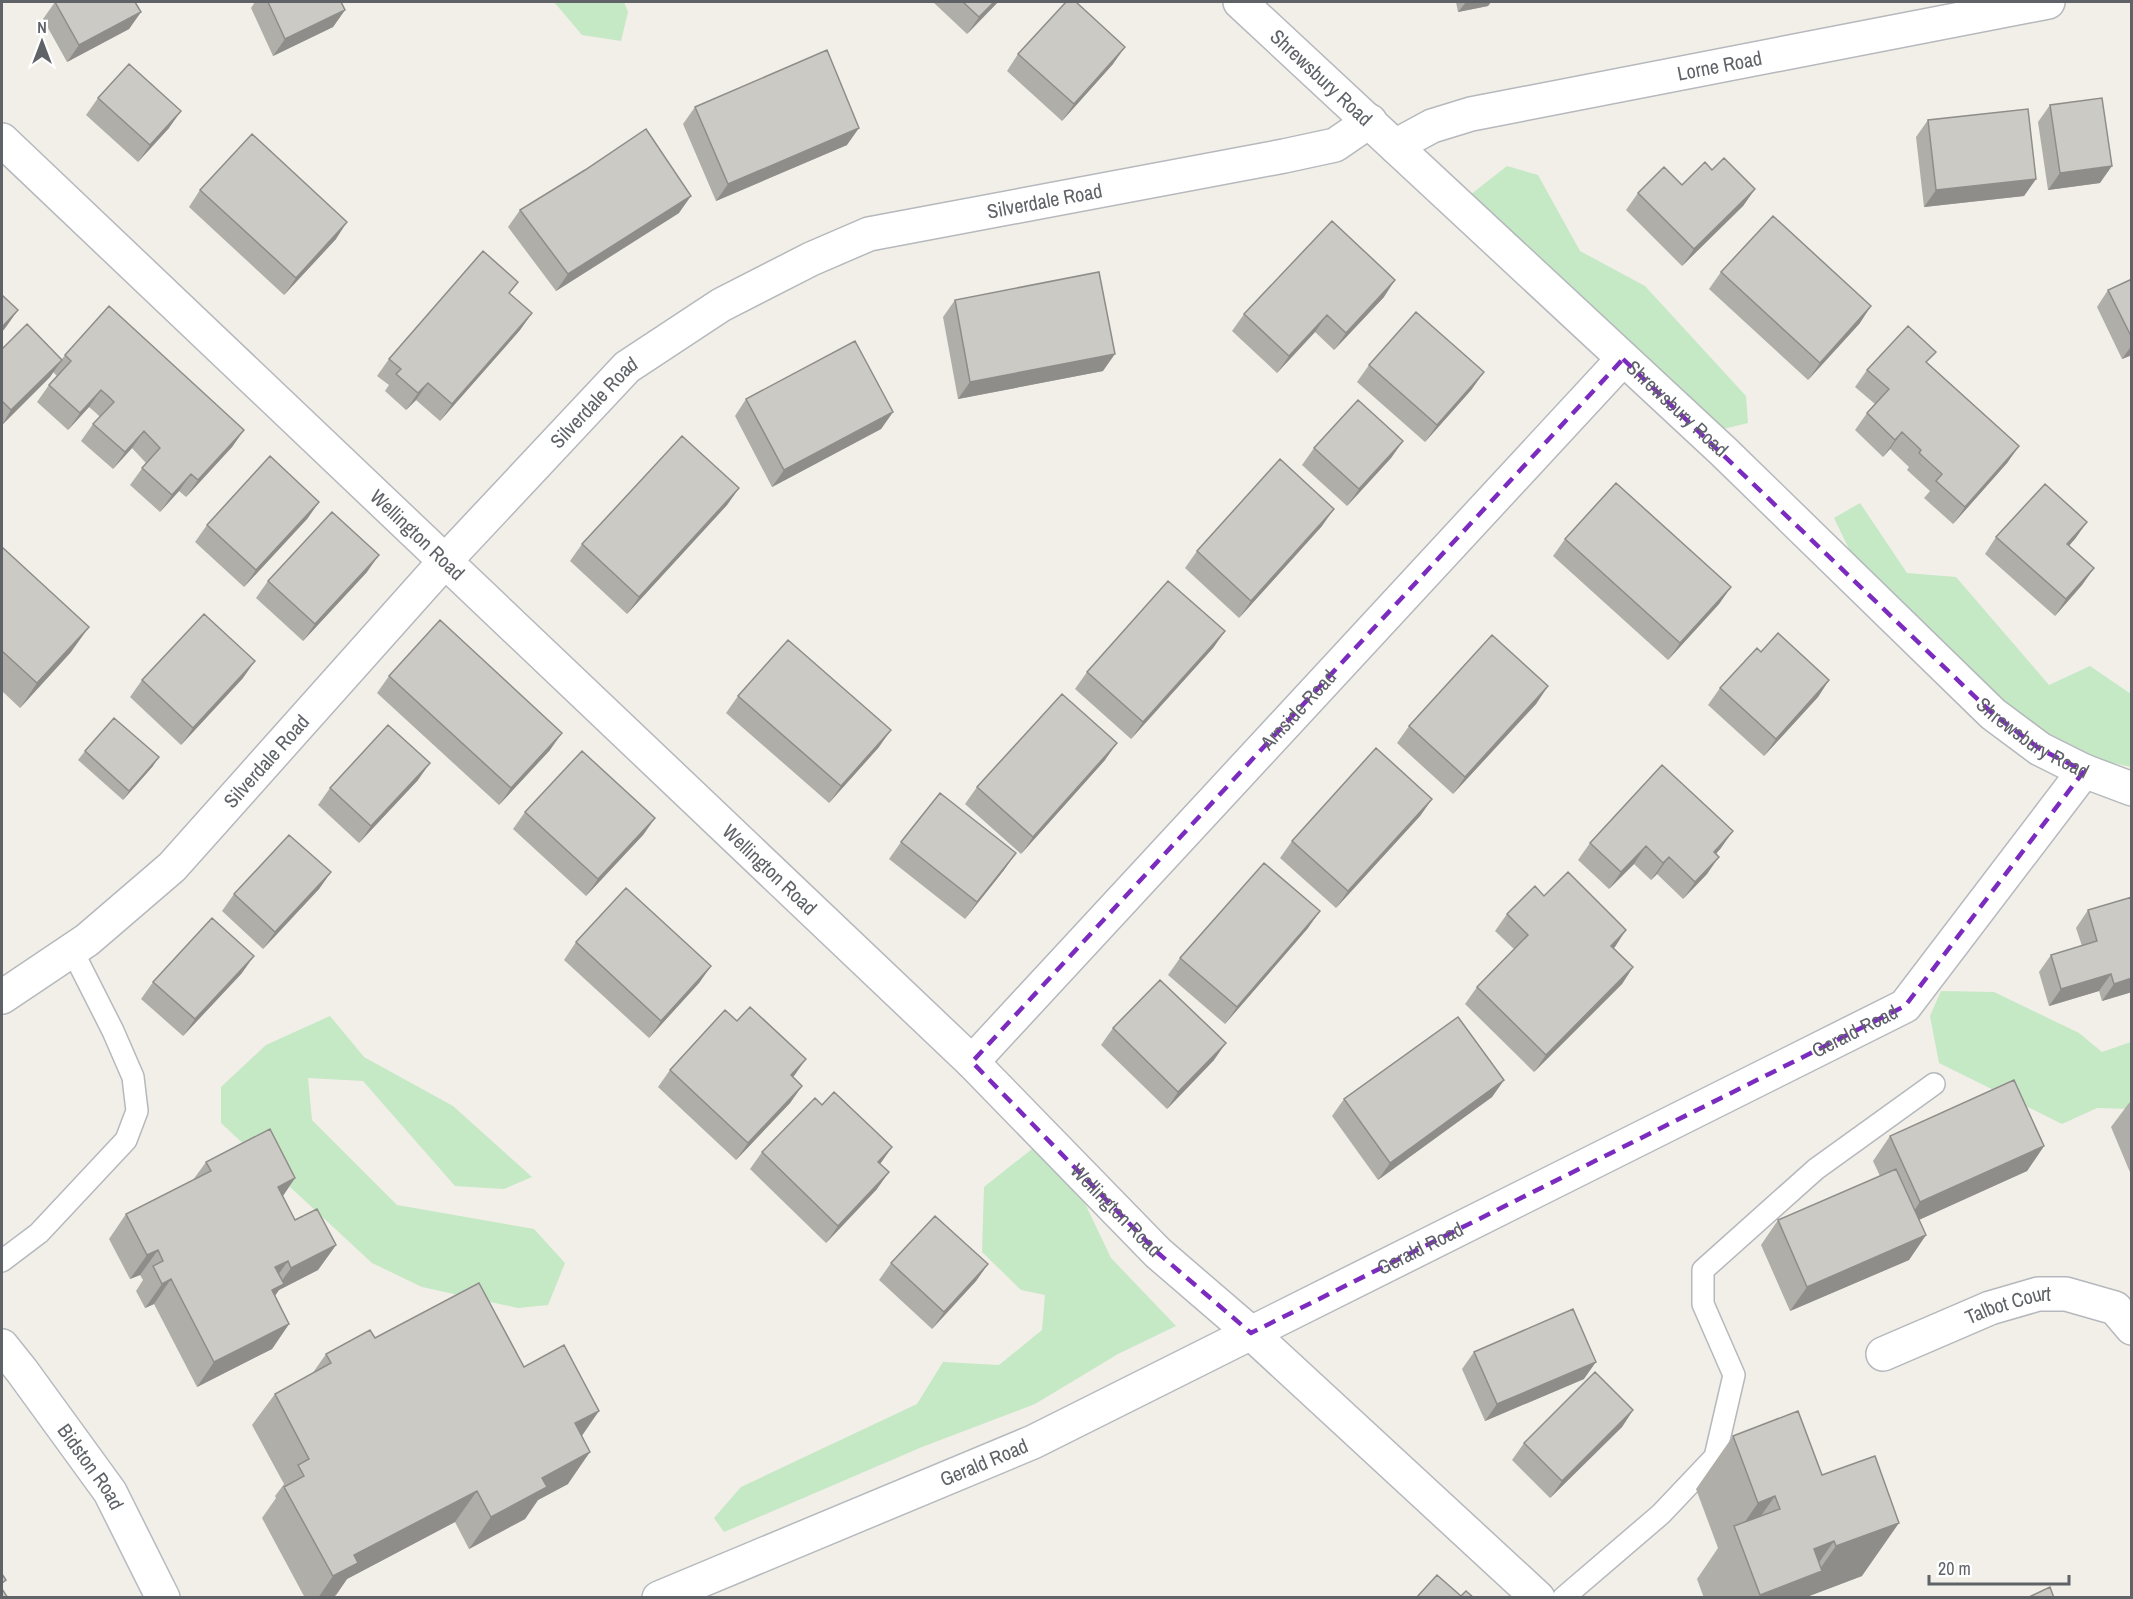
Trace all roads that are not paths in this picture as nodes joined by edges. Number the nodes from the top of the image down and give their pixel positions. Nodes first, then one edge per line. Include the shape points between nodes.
1 (1240, 2) edge
2 (2048, 2) edge
3 (1370, 121) junction
4 (2, 140) edge
5 (1395, 146) junction
6 (1623, 359) junction
7 (446, 560) junction
8 (2084, 771) junction
9 (2132, 789) edge
10 (72, 950) junction
11 (2, 997) edge
12 (972, 1062) junction
13 (1934, 1084) dead end
14 (2, 1261) edge
15 (2132, 1328) edge
16 (1251, 1333) junction
17 (2, 1346) edge
18 (1883, 1354) dead end
19 (163, 1598) edge
20 (659, 1598) edge
21 (1538, 1598) edge
22 (1563, 1598) edge

1 - 3 street, Shrewsbury Road
2 - 5 street, Lorne Road via 1471,114 1432,126
3 - 5 street, Shrewsbury Road
3 - 7 street, Silverdale Road via 1335,145 869,234 811,259 722,305 627,367
4 - 7 street, Wellington Road
5 - 6 street, Shrewsbury Road
6 - 8 street, Shrewsbury Road via 1993,714 2040,749
6 - 12 street, Arnside Road
7 - 10 street, Silverdale Road via 172,867
7 - 12 street, Wellington Road
8 - 9 street, Shrewsbury Road
8 - 16 street, Gerald Road via 1905,1006
10 - 11 street, Silverdale Road
10 - 14 lane via 133,1077 137,1111 126,1140 39,1233
12 - 16 street, Wellington Road via 1158,1253
13 - 22 lane via 1816,1169 1703,1270 1703,1304 1734,1376 1715,1457 1661,1514
15 - 18 street, Talbot Court via 2115,1308 2066,1294 2038,1294 1990,1308
16 - 20 street, Gerald Road via 1033,1442
16 - 21 street, Wellington Road
17 - 19 street, Bidston Road via 110,1492

